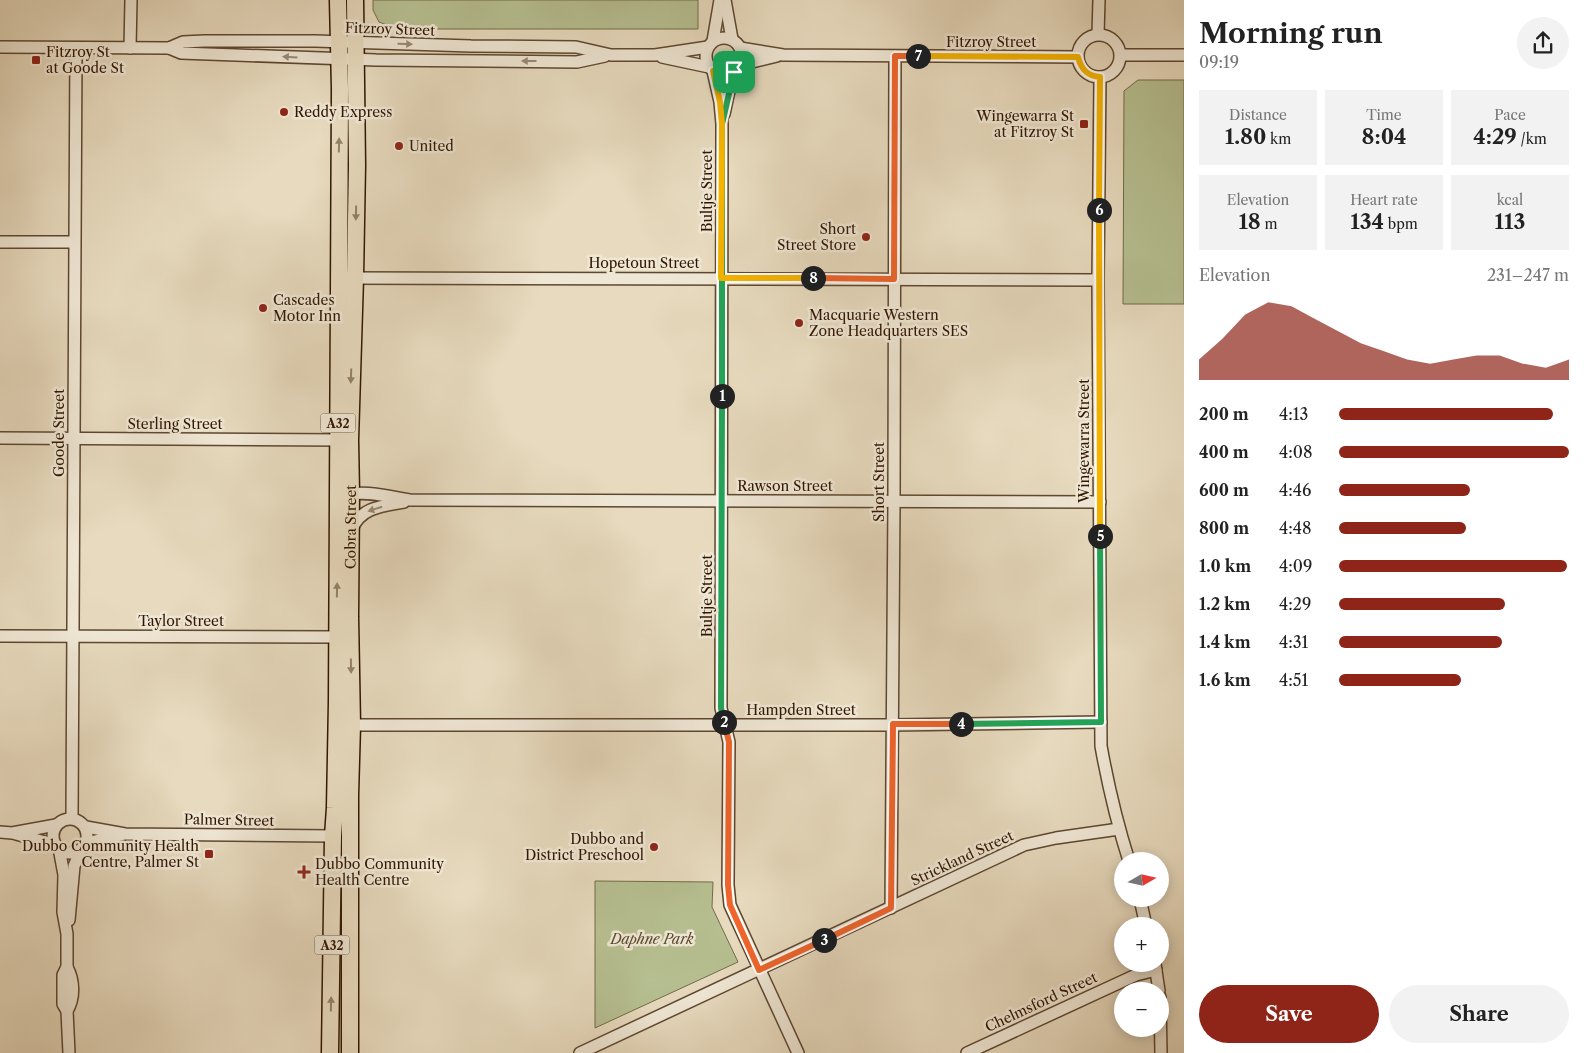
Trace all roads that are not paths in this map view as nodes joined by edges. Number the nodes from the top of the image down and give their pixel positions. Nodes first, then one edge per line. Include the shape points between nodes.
1 (131, 0) edge
2 (338, 0) edge
3 (355, 0) edge
4 (720, 0) edge
5 (725, 0) edge
6 (1099, 0) edge
7 (1098, 34) junction
8 (339, 42) junction
9 (356, 42) junction
10 (710, 44) junction
11 (736, 44) junction
12 (0, 47) edge
13 (76, 48) junction
14 (130, 48) junction
15 (169, 48) junction
16 (611, 54) junction
17 (655, 55) junction
18 (783, 55) junction
19 (1121, 55) junction
20 (1184, 55) edge
21 (895, 56) junction
22 (1078, 57) junction
23 (339, 59) junction
24 (356, 60) junction
25 (737, 68) junction
26 (711, 69) junction
27 (1100, 77) junction
28 (722, 124) junction
29 (0, 242) edge
30 (74, 242) junction
31 (339, 278) junction
32 (355, 278) junction
33 (721, 278) junction
34 (894, 279) junction
35 (1098, 280) junction
36 (0, 438) edge
37 (74, 439) junction
38 (344, 440) junction
39 (351, 494) junction
40 (410, 500) junction
41 (722, 501) junction
42 (894, 501) junction
43 (1100, 502) junction
44 (344, 538) junction
45 (350, 617) junction
46 (0, 636) edge
47 (74, 636) junction
48 (337, 637) junction
49 (337, 702) junction
50 (1101, 722) junction
51 (725, 724) junction
52 (893, 724) junction
53 (352, 725) junction
54 (350, 795) junction
55 (335, 808) junction
56 (72, 818) junction
57 (56, 825) junction
58 (86, 827) junction
59 (1119, 829) junction
60 (0, 832) edge
61 (12, 832) junction
62 (125, 834) junction
63 (333, 836) junction
64 (83, 846) junction
65 (57, 847) junction
66 (1126, 852) edge
67 (891, 908) junction
68 (67, 934) junction
69 (759, 970) junction
70 (1144, 972) edge
71 (1161, 1037) edge
72 (68, 1051) edge
73 (330, 1053) edge
74 (350, 1053) edge
75 (580, 1053) edge
76 (798, 1053) edge
77 (967, 1053) edge
78 (1161, 1053) edge

1 - 14 street
2 - 8 highway, Cobra Street / A32
3 - 9 highway, Cobra Street / A32
4 - 10 street
5 - 11 street
6 - 7 street
7 - 19 street via 1116,42
7 - 22 street via 1081,44
8 - 9 street, Fitzroy Street
8 - 15 street, Fitzroy Street via 204,41 183,42
8 - 23 highway, Cobra Street / A32
9 -> 16 street, Fitzroy Street via 576,47
9 - 24 highway, Cobra Street / A32
10 - 11 street via 722,38
10 - 17 street, Fitzroy Street
10 - 26 street via 705,57
11 - 18 street, Fitzroy Street
11 - 25 street via 742,59
12 - 13 street, Fitzroy Street
13 - 14 street, Fitzroy Street
13 - 30 street, Goode Street
14 - 15 street, Fitzroy Street
23 -> 15 street, Fitzroy Street via 181,53
16 - 17 street, Fitzroy Street
16 -> 24 street, Fitzroy Street via 577,62
17 - 26 street, Fitzroy Street
18 - 21 street, Fitzroy Street
18 - 25 street, Fitzroy Street
19 - 20 street
19 - 27 street via 1117,68
21 - 22 street, Fitzroy Street
21 - 34 street, Short Street
22 - 27 street via 1087,74
23 - 24 street, Fitzroy Street
31 -> 23 highway, Cobra Street / A32
24 -> 32 highway, Cobra Street / A32
25 - 26 street via 721,74
25 - 28 street, Bultje Street
26 - 28 street, Bultje Street
27 - 35 street, Wingewarra Street
28 - 33 street, Bultje Street
29 - 30 street
30 - 37 street, Goode Street
31 - 32 street, Hopetoun Street
31 - 38 highway, Cobra Street / A32
32 - 33 street, Hopetoun Street
32 -> 38 highway, Cobra Street / A32
33 - 34 street, Hopetoun Street
33 - 41 street, Bultje Street
34 - 35 street, Hopetoun Street
34 - 42 street, Short Street
35 - 43 street, Wingewarra Street
36 - 37 street, Sterling Street
37 - 38 street, Sterling Street
37 - 47 street, Goode Street
38 - 39 highway, Cobra Street / A32
38 - 44 highway, Cobra Street / A32
39 - 40 street, Rawson Street
39 - 44 highway, Cobra Street / A32
40 - 41 street, Rawson Street
40 -> 44 street, Rawson Street via 363,513
41 - 42 street, Rawson Street
41 - 51 street, Bultje Street via 721,708
42 - 43 street, Rawson Street
42 - 52 street, Short Street
43 - 50 street, Wingewarra Street
44 - 45 highway, Cobra Street / A32
48 -> 44 highway, Cobra Street / A32
45 - 48 street via 345,631
45 -> 53 highway, Cobra Street / A32
46 - 47 street, Taylor Street
47 - 48 street, Taylor Street
47 - 56 street, Goode Street
48 - 49 highway, Cobra Street / A32
49 - 53 highway via 341,715
49 - 55 highway, Cobra Street / A32
50 - 52 street, Hampden Street
50 - 59 street, Wingewarra Street via 1106,776
51 - 52 street, Hampden Street
51 - 53 street, Hampden Street
51 - 69 street, Bultje Street via 729,742 730,905
52 - 67 street, Short Street
53 - 54 highway, Cobra Street / A32
53 - 55 highway via 342,735
54 - 63 highway via 346,824
54 - 74 highway, Cobra Street / A32
55 - 63 highway, Cobra Street / A32
56 - 57 street
56 - 58 street
57 - 61 street
57 - 65 street via 53,836
58 - 62 street, Palmer Street
58 - 64 street via 88,832
59 - 66 street, Wingewarra Street
59 - 67 street, Strickland Street via 1024,845
60 - 61 street
61 - 65 street
62 - 63 street, Palmer Street
62 - 64 street, Palmer Street
73 -> 63 highway, Cobra Street / A32
64 - 65 street via 73,853
64 - 68 street via 74,866
65 - 68 street via 64,875 63,912
67 - 69 street, Strickland Street
68 - 72 street via 63,1004 67,1011
69 - 75 street, Strickland Street
69 - 76 street, Bultje Street
70 - 77 street, Chelmsford Street
71 - 78 street

